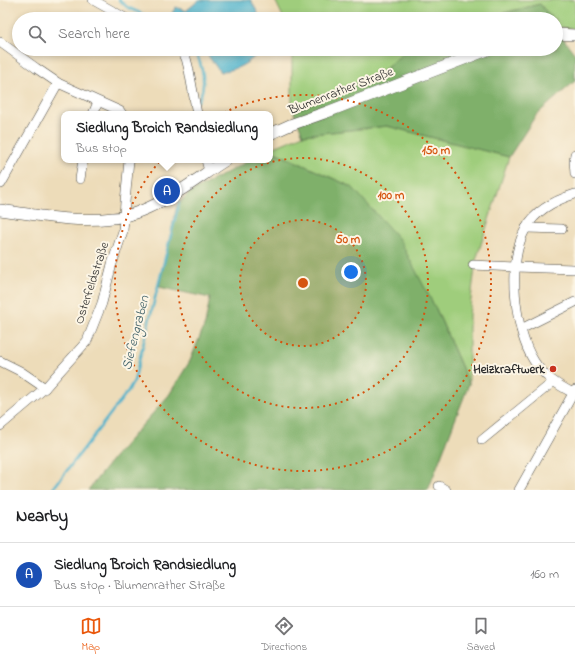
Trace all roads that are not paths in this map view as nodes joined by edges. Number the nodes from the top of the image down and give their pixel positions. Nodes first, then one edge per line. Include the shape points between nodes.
1 (93, 0) edge
2 (114, 12) edge
3 (563, 34) edge
4 (575, 35) edge
5 (0, 42) edge
6 (12, 51) edge
7 (19, 56) edge
8 (185, 56) edge
9 (472, 56) edge
10 (58, 83) junction
11 (98, 102) junction
12 (94, 111) edge
13 (120, 111) edge
14 (196, 111) edge
15 (273, 132) edge
16 (575, 154) edge
17 (82, 163) edge
18 (129, 163) edge
19 (208, 166) edge
20 (575, 174) edge
21 (80, 179) dead end
22 (1, 184) dead end
23 (575, 194) edge
24 (0, 210) edge
25 (125, 216) junction
26 (526, 228) junction
27 (562, 230) dead end
28 (473, 265) dead end
29 (516, 267) junction
30 (574, 269) edge
31 (575, 302) edge
32 (521, 329) junction
33 (0, 361) edge
34 (553, 382) junction
35 (45, 388) junction
36 (574, 392) edge
37 (0, 426) edge
38 (482, 440) dead end
39 (519, 490) edge

1 - 2 street
3 - 4 street
5 - 6 street
7 - 10 street
8 - 14 street
9 - 15 street, Blumenrather Straße
10 - 11 street
10 - 22 street
11 - 12 street
11 - 13 street
16 - 20 street
17 - 21 street
18 - 25 street, Osterfeldstraße
19 - 25 street via 163,201
23 - 26 street via 557,201 540,212
24 - 25 street via 88,220
25 - 35 street, Osterfeldstraße via 102,302 87,341
26 - 27 street
26 - 29 street via 518,250
28 - 29 street
29 - 30 street
29 - 32 street via 516,301
31 - 32 street
32 - 34 street via 534,361
33 - 35 street
34 - 36 street
34 - 38 street
35 - 37 street, Osterfeldstraße
36 - 39 street

